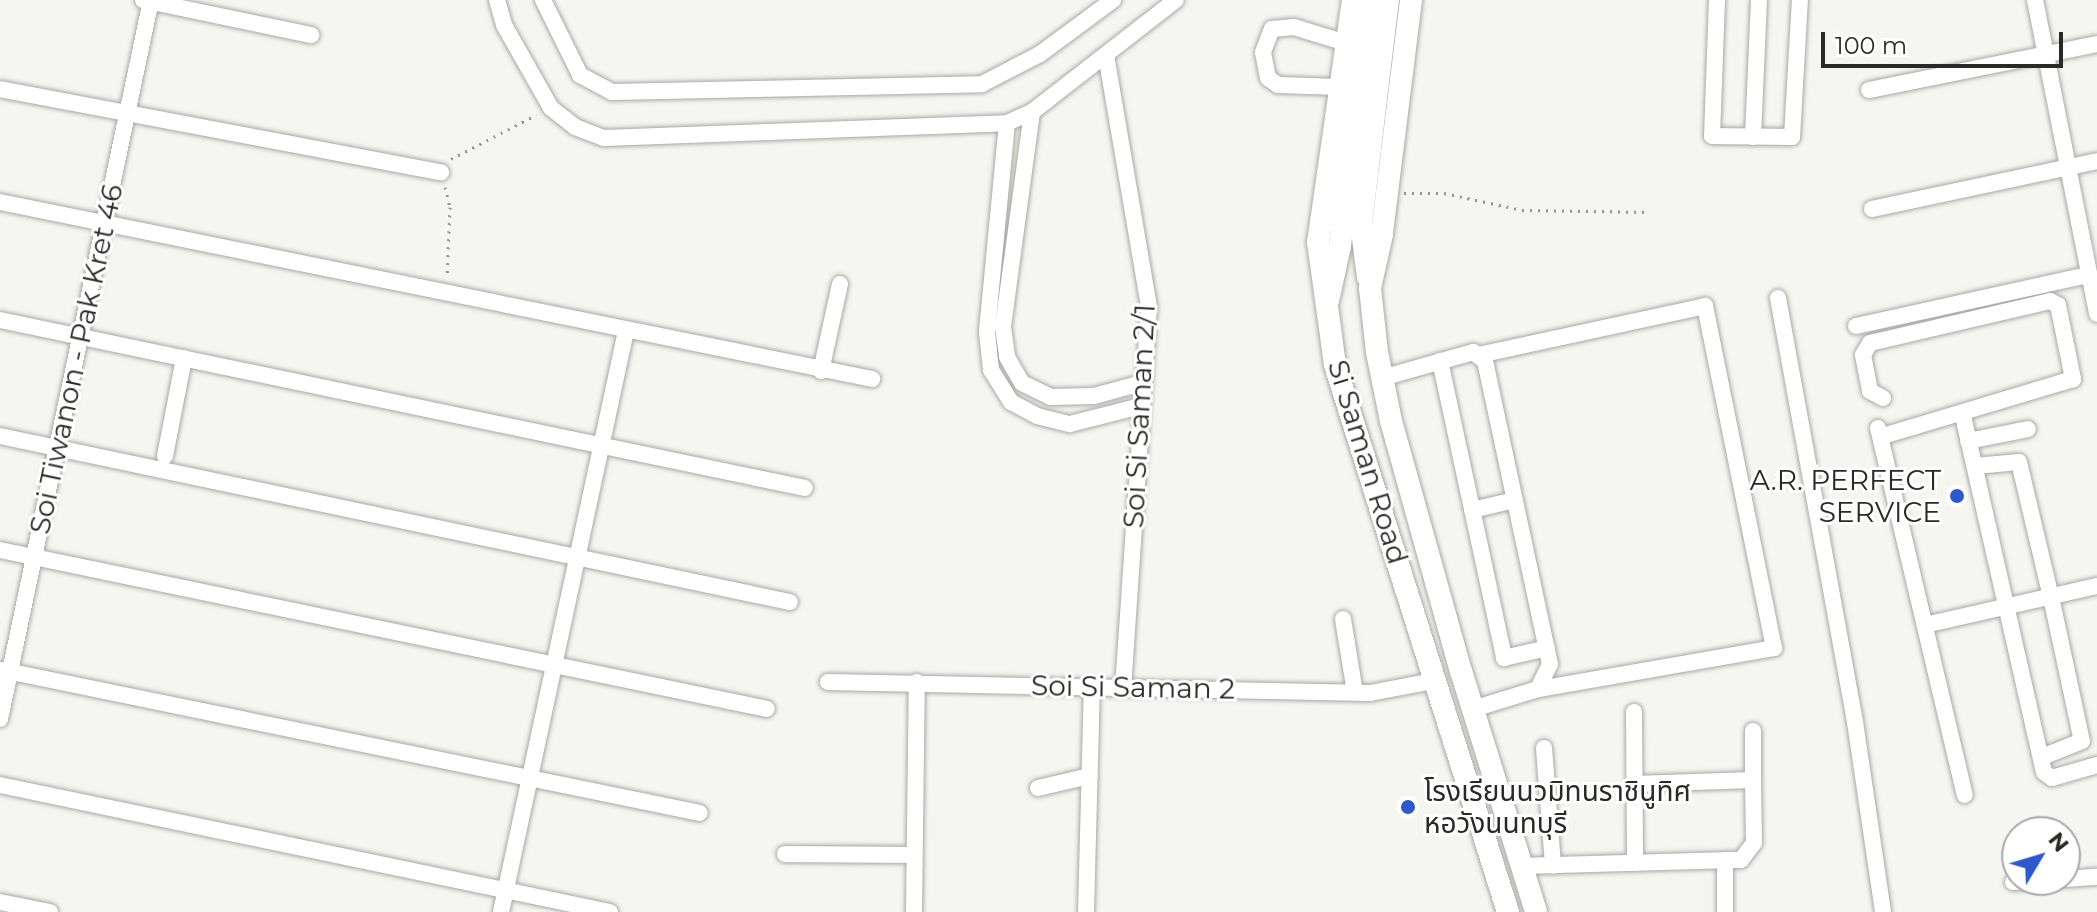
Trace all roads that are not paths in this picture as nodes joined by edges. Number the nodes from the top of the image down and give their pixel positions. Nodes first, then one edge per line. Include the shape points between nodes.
1 (497, 0) edge
2 (543, 0) edge
3 (1113, 0) edge
4 (1176, 0) edge
5 (1353, 0) edge
6 (1368, 0) edge
7 (1388, 0) edge
8 (1411, 0) edge
9 (1717, 0) edge
10 (1759, 0) edge
11 (1800, 0) edge
12 (2035, 0) edge
13 (148, 1) edge
14 (311, 35) dead end
15 (1346, 43) junction
16 (2097, 44) edge
17 (2044, 54) junction
18 (1106, 55) junction
19 (1340, 87) junction
20 (0, 89) edge
21 (1869, 90) dead end
22 (1032, 112) junction
23 (127, 115) junction
24 (1007, 123) junction
25 (1753, 137) junction
26 (2097, 161) edge
27 (2066, 166) junction
28 (441, 172) road end
29 (0, 202) edge
30 (1872, 209) dead end
31 (104, 223) junction
32 (2091, 256) edge
33 (2088, 275) junction
34 (840, 284) dead end
35 (1370, 288) junction
36 (1778, 298) dead end
37 (1328, 301) junction
38 (998, 306) junction
39 (2097, 314) edge
40 (0, 320) edge
41 (1856, 326) dead end
42 (626, 331) junction
43 (80, 337) junction
44 (1479, 355) junction
45 (184, 358) junction
46 (1440, 361) junction
47 (821, 371) junction
48 (1382, 378) junction
49 (872, 379) dead end
50 (1142, 383) junction
51 (1883, 398) dead end
52 (1141, 406) junction
53 (1963, 416) junction
54 (2028, 429) dead end
55 (0, 436) edge
56 (1968, 441) junction
57 (601, 446) junction
58 (57, 448) junction
59 (165, 456) dead end
60 (1975, 466) junction
61 (805, 488) dead end
62 (1515, 500) junction
63 (1472, 510) junction
64 (0, 550) edge
65 (34, 557) junction
66 (577, 557) junction
67 (2097, 586) edge
68 (2051, 597) junction
69 (790, 602) dead end
70 (2008, 606) junction
71 (1343, 619) dead end
72 (1925, 625) junction
73 (1547, 648) junction
74 (554, 665) junction
75 (5, 671) edge
76 (1438, 680) junction
77 (828, 682) dead end
78 (917, 682) junction
79 (1123, 684) junction
80 (1092, 686) junction
81 (1538, 689) junction
82 (1355, 692) junction
83 (767, 709) dead end
84 (1473, 709) junction
85 (1634, 712) dead end
86 (0, 719) edge
87 (1753, 731) dead end
88 (1544, 748) dead end
89 (2042, 757) junction
90 (2097, 765) edge
91 (1090, 776) junction
92 (529, 778) junction
93 (1753, 780) junction
94 (1635, 784) junction
95 (0, 785) edge
96 (1038, 788) dead end
97 (1965, 795) dead end
98 (700, 813) dead end
99 (785, 854) dead end
100 (914, 855) junction
101 (1725, 860) junction
102 (1635, 863) junction
103 (1521, 866) junction
104 (1553, 866) junction
105 (505, 890) junction
106 (0, 902) edge
107 (1535, 906) edge
108 (50, 912) edge
109 (501, 912) edge
110 (610, 912) edge
111 (914, 912) edge
112 (1086, 912) edge
113 (1508, 912) edge
114 (1725, 912) edge
115 (1883, 912) edge

1 - 24 street via 504,25 551,108 575,127 604,138
2 - 3 street via 580,75 612,92 982,84 1040,54
4 - 18 street
5 - 15 main road, Si Saman Road
6 - 37 main road via 1340,246
7 - 35 main road via 1361,223
8 - 35 main road, Si Saman Road
9 - 25 street via 1712,136
10 - 25 street
11 - 25 street via 1792,137
12 - 17 street
13 - 14 street
13 - 23 street, Soi Tiwanon - Pak Kret 46
15 - 19 main road, Si Saman Road
15 - 19 street via 1294,27 1272,29 1263,52 1268,78 1278,85
16 - 17 street
17 - 21 street
17 - 27 street
18 - 22 street
18 - 50 street, Soi Si Saman 2/1 via 1149,307
19 - 37 main road, Si Saman Road via 1318,242
20 - 23 street
22 - 24 street
22 - 38 street
23 - 28 street
23 - 31 street, Soi Tiwanon - Pak Kret 46
24 - 38 street
26 - 27 street
27 - 30 street
27 - 32 street
29 - 31 street
31 - 42 street
31 - 43 street, Soi Tiwanon - Pak Kret 46
32 - 33 street
33 - 39 street
33 - 41 street
34 - 47 street
35 - 48 main road, Si Saman Road
36 - 115 street via 1855,722
37 - 76 main road, Si Saman Road via 1335,365 1352,430
38 - 50 street via 1007,357 1022,383 1037,393 1094,396
38 - 52 street via 991,370 1011,402 1037,416 1070,424
40 - 43 street
42 - 47 street
42 - 57 street
43 - 45 street
43 - 58 street, Soi Tiwanon - Pak Kret 46
44 - 46 street
44 - 62 street
44 - 81 street via 1705,306 1774,648
45 - 57 street
45 - 59 street
46 - 48 street
46 - 63 street
47 - 49 street
48 - 84 main road, Si Saman Road
50 - 52 street, Soi Si Saman 2/1
51 - 53 street via 1870,391 1863,355 1870,343 2055,302 2073,379
52 - 79 street, Soi Si Saman 2/1
53 - 56 street
53 - 72 street via 1880,431
54 - 56 street
55 - 58 street
56 - 60 street
57 - 61 street
57 - 66 street
58 - 65 street, Soi Tiwanon - Pak Kret 46
58 - 66 street
60 - 68 street via 2019,462
60 - 70 street
62 - 63 street
62 - 73 street
63 - 73 street via 1504,658
64 - 65 street
65 - 74 street
65 - 75 street, Soi Tiwanon - Pak Kret 46
66 - 69 street
66 - 74 street
67 - 68 street
68 - 70 street
68 - 89 street via 2082,741
70 - 72 street
70 - 89 street
71 - 82 street
72 - 97 street
73 - 81 street via 1550,672
74 - 83 street
74 - 92 street
75 - 86 street, Soi Tiwanon - Pak Kret 46
75 - 92 street
76 - 82 street, Soi Si Saman 2
76 - 113 main road, Si Saman Road
77 - 78 street, Soi Si Saman 2
78 - 80 street, Soi Si Saman 2
78 - 100 street
79 - 80 street, Soi Si Saman 2
79 - 82 street, Soi Si Saman 2
80 - 91 street
81 - 84 street
84 - 103 main road, Si Saman Road
85 - 94 street
87 - 93 street
88 - 104 street
89 - 90 street via 2047,777 2052,778
91 - 96 street
91 - 112 street
92 - 98 street
92 - 105 street
93 - 94 street
93 - 101 street via 1754,843 1741,860
94 - 102 street
95 - 105 street
99 - 100 street
100 - 111 street
101 - 102 street
101 - 114 street
102 - 104 street
103 - 104 street
103 - 107 main road, Si Saman Road
105 - 109 street
105 - 110 street
106 - 108 street

